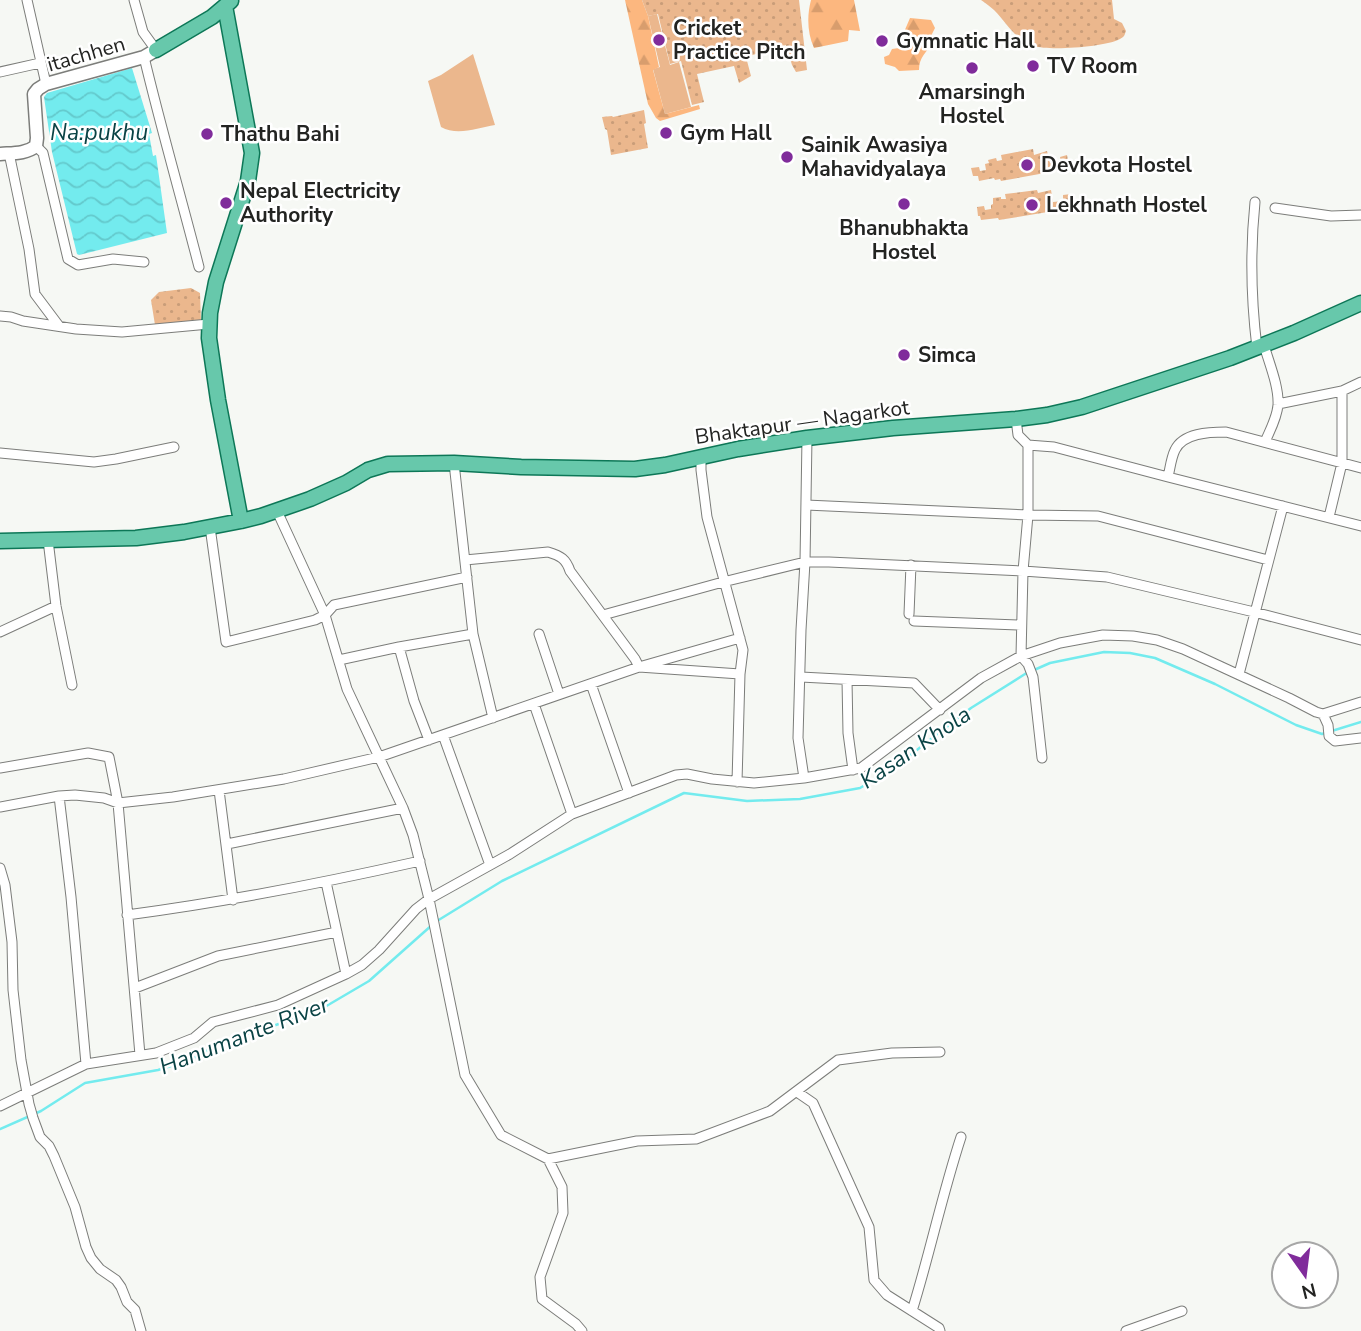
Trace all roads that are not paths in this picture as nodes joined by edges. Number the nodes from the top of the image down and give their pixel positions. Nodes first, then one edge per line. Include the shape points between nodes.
1 (27, 0) edge
2 (134, 0) edge
3 (229, 3) edge
4 (150, 54) junction
5 (40, 63) junction
6 (0, 72) edge
7 (46, 84) junction
8 (36, 146) junction
9 (5, 154) edge
10 (1255, 202) dead end
11 (1275, 208) dead end
12 (1361, 215) edge
13 (144, 262) dead end
14 (199, 267) dead end
15 (1361, 303) edge
16 (0, 316) edge
17 (209, 324) junction
18 (59, 326) junction
19 (1261, 346) junction
20 (1361, 382) edge
21 (1342, 391) junction
22 (1278, 404) junction
23 (1016, 419) junction
24 (807, 438) junction
25 (1265, 442) junction
26 (1028, 445) junction
27 (174, 447) dead end
28 (0, 453) edge
29 (701, 456) junction
30 (1342, 463) junction
31 (454, 464) junction
32 (1361, 468) edge
33 (1168, 477) junction
34 (806, 505) junction
35 (1283, 506) junction
36 (277, 511) junction
37 (1028, 515) junction
38 (1329, 517) junction
39 (241, 522) junction
40 (1361, 526) edge
41 (210, 527) junction
42 (48, 540) junction
43 (0, 541) edge
44 (465, 560) junction
45 (1268, 560) junction
46 (805, 562) junction
47 (911, 565) junction
48 (1023, 571) junction
49 (467, 577) junction
50 (723, 582) junction
51 (56, 606) junction
52 (1254, 612) junction
53 (326, 615) junction
54 (603, 615) junction
55 (1021, 625) junction
56 (1361, 628) edge
57 (0, 632) edge
58 (473, 634) junction
59 (539, 634) dead end
60 (740, 638) junction
61 (1359, 640) edge
62 (398, 647) junction
63 (1021, 656) junction
64 (339, 660) junction
65 (639, 667) junction
66 (740, 674) junction
67 (1239, 674) junction
68 (801, 677) junction
69 (847, 680) junction
70 (591, 684) junction
71 (72, 685) dead end
72 (559, 694) junction
73 (1361, 702) edge
74 (534, 704) junction
75 (940, 710) junction
76 (1323, 714) junction
77 (494, 718) junction
78 (443, 735) junction
79 (1361, 738) edge
80 (429, 740) junction
81 (379, 757) junction
82 (1042, 758) dead end
83 (0, 768) edge
84 (853, 770) junction
85 (804, 778) junction
86 (737, 782) junction
87 (219, 790) junction
88 (629, 793) junction
89 (59, 796) junction
90 (118, 803) junction
91 (0, 807) edge
92 (403, 808) junction
93 (572, 814) junction
94 (227, 844) junction
95 (420, 861) junction
96 (490, 865) junction
97 (0, 868) edge
98 (326, 882) junction
99 (429, 899) junction
100 (233, 900) junction
101 (127, 915) junction
102 (337, 932) junction
103 (346, 974) junction
104 (135, 988) junction
105 (940, 1052) dead end
106 (140, 1055) junction
107 (86, 1064) junction
108 (27, 1093) junction
109 (797, 1093) junction
110 (0, 1106) edge
111 (961, 1137) dead end
112 (548, 1159) junction
113 (912, 1311) junction
114 (1182, 1311) dead end
115 (141, 1331) edge
116 (582, 1331) edge
117 (940, 1331) edge
118 (1126, 1331) edge

1 - 5 street
2 - 4 street
3 - 4 main road
3 - 17 main road via 252,153
4 - 7 street, itachhen
4 - 14 street via 167,152
5 - 6 street
5 - 7 street
7 - 8 street, itachhen via 34,94
8 - 9 street
8 - 13 street via 43,153 68,259 78,265 113,259
9 - 18 street via 35,294
10 - 19 street via 1251,289
11 - 12 street
15 - 19 main road, Bhaktapur — Nagarkot
16 - 18 street
17 - 18 street via 122,332
17 - 39 main road
19 - 22 street
19 - 23 main road, Bhaktapur — Nagarkot via 1082,407
20 - 21 street
21 - 22 street
21 - 30 street
22 - 25 street
23 - 24 main road, Bhaktapur — Nagarkot
23 - 26 street via 1018,435
24 - 29 main road, Bhaktapur — Nagarkot
24 - 34 street
25 - 30 street
25 - 33 street via 1226,432 1200,434 1175,449
26 - 33 street via 1054,447
26 - 37 street
27 - 28 street via 94,462
29 - 31 main road, Bhaktapur — Nagarkot via 635,469
29 - 50 street via 707,517
30 - 32 street
30 - 38 street
31 - 36 main road, Bhaktapur — Nagarkot via 380,466
31 - 44 street
33 - 35 street
34 - 37 street
34 - 46 street
35 - 38 street
35 - 45 street
36 - 39 main road, Bhaktapur — Nagarkot
36 - 53 street
37 - 45 street via 1098,516
37 - 48 street
38 - 40 street
39 - 41 main road, Bhaktapur — Nagarkot
41 - 42 main road, Bhaktapur — Nagarkot via 136,538
41 - 53 street via 226,642
42 - 43 main road, Bhaktapur — Nagarkot
42 - 51 street
44 - 49 street
44 - 54 street via 548,552 561,556
45 - 52 street
46 - 47 street
46 - 50 street
46 - 68 street
47 - 48 street
47 - 55 street via 912,618
48 - 52 street via 1107,577
48 - 55 street
49 - 53 street via 334,605
49 - 58 street
50 - 54 street
50 - 60 street
51 - 57 street
51 - 71 street
52 - 61 street
52 - 67 street
53 - 64 street
54 - 65 street
55 - 63 street
56 - 61 street
58 - 62 street
58 - 77 street
59 - 72 street
60 - 65 street
60 - 66 street
62 - 64 street
62 - 80 street
63 - 67 street via 1092,637 1133,636 1183,649
63 - 75 street via 981,678
63 - 82 street via 1033,677
64 - 81 street via 347,689
65 - 66 street
65 - 70 street
66 - 86 street
67 - 76 street
68 - 69 street
68 - 85 street via 798,738
69 - 75 street via 914,683
69 - 84 street
70 - 72 street
70 - 88 street
72 - 74 street
73 - 76 street
74 - 77 street
74 - 93 street
75 - 84 street
76 - 79 street via 1335,741
77 - 78 street
78 - 80 street
78 - 96 street
80 - 81 street
81 - 87 street
81 - 92 street
83 - 90 street via 88,753 109,757
84 - 85 street
85 - 86 street
86 - 88 street via 676,775
87 - 90 street
87 - 94 street
88 - 93 street
89 - 90 street
89 - 91 street
89 - 107 street
90 - 101 street
92 - 94 street
92 - 95 street
93 - 96 street
94 - 100 street
95 - 98 street
95 - 99 street
96 - 99 street
97 - 108 street
98 - 100 street
98 - 102 street
99 - 103 street via 379,950
99 - 112 street via 465,1075 501,1135
100 - 101 street
101 - 104 street
102 - 103 street
102 - 104 street via 218,956
103 - 106 street via 278,1005 213,1022 194,1038 167,1050
104 - 106 street
105 - 109 street via 838,1060
106 - 107 street
107 - 108 street
108 - 110 street
108 - 115 street via 40,1137 54,1156 91,1258 121,1287
109 - 112 street via 771,1111 696,1139 638,1142
109 - 113 street via 813,1103 869,1227 874,1280
111 - 113 street
112 - 116 street via 562,1187 563,1213 540,1277 542,1299
113 - 117 street
114 - 118 street

